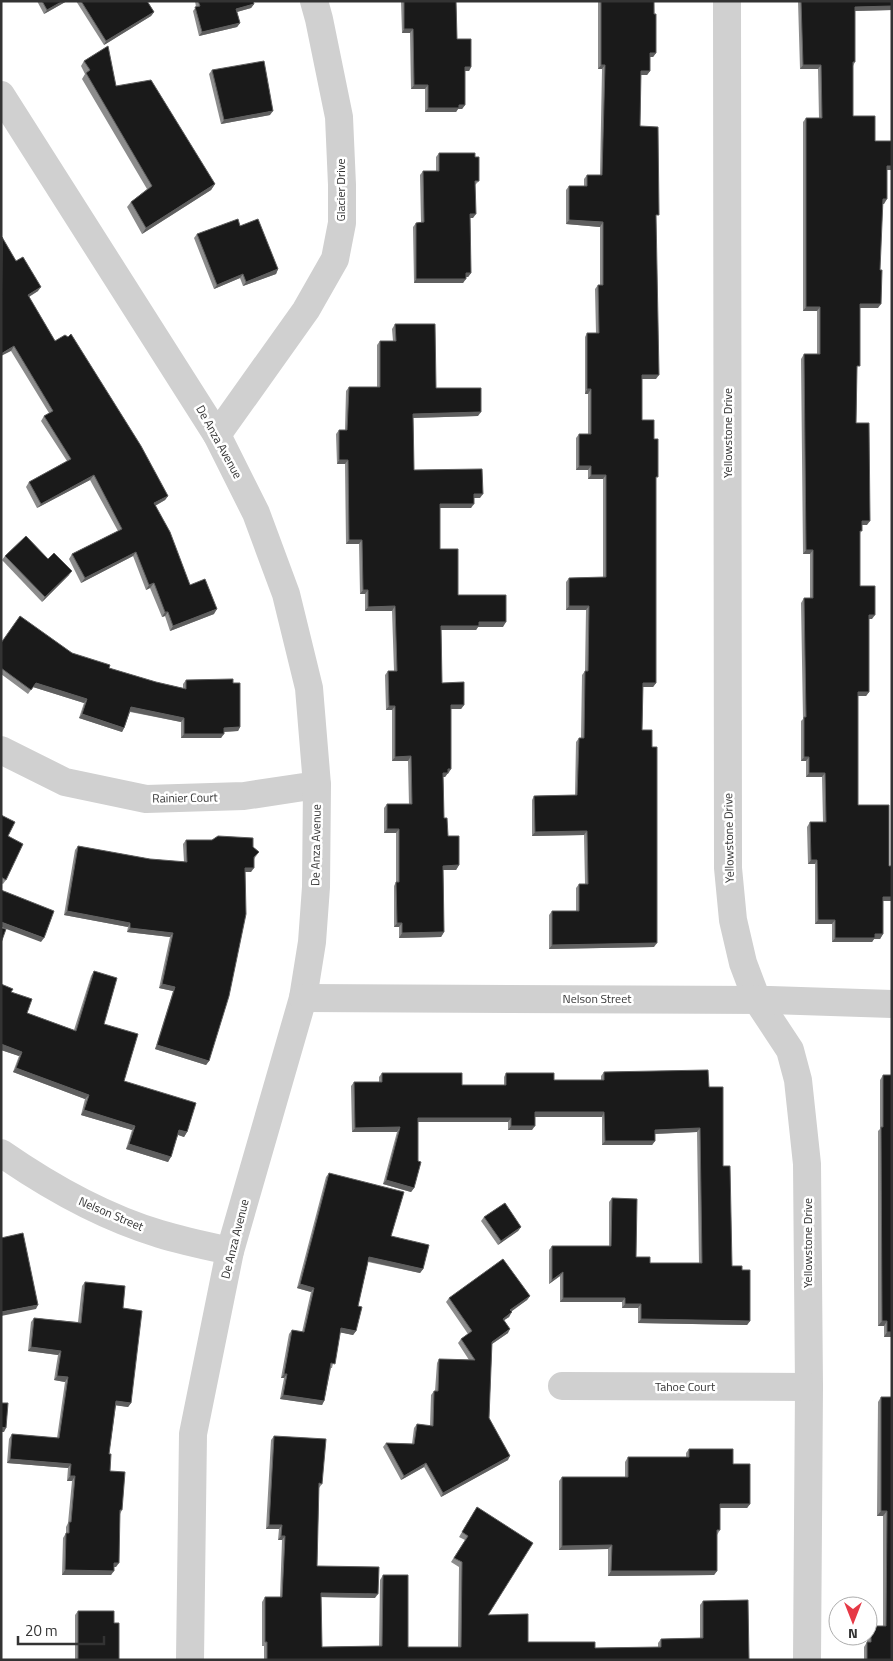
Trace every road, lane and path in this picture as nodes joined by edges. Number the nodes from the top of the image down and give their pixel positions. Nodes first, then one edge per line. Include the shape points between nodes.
1 (314, 1) edge
2 (728, 1) edge
3 (1, 95) edge
4 (217, 435) junction
5 (1, 750) edge
6 (317, 786) junction
7 (303, 998) junction
8 (757, 1000) junction
9 (892, 1004) edge
10 (1, 1153) edge
11 (230, 1252) junction
12 (562, 1386) dead end
13 (809, 1387) junction
14 (190, 1660) edge
15 (807, 1660) edge

1 - 4 street, Glacier Drive via 339,117 342,223 335,259 306,310
2 - 8 street, Yellowstone Drive via 728,868 733,920 743,963
3 - 4 street, De Anza Avenue
4 - 6 street, De Anza Avenue via 256,513 286,594 309,688
5 - 6 street, Rainier Court via 65,782 146,799 244,796
6 - 7 street, De Anza Avenue via 316,887
7 - 8 street, Nelson Street
7 - 11 street, De Anza Avenue
8 - 9 street, Nelson Street
8 - 13 street, Yellowstone Drive via 790,1050 798,1080 808,1164
10 - 11 street, Nelson Street via 89,1206 160,1234
11 - 14 street, De Anza Avenue via 193,1434
12 - 13 street, Tahoe Court
13 - 15 street, Yellowstone Drive

